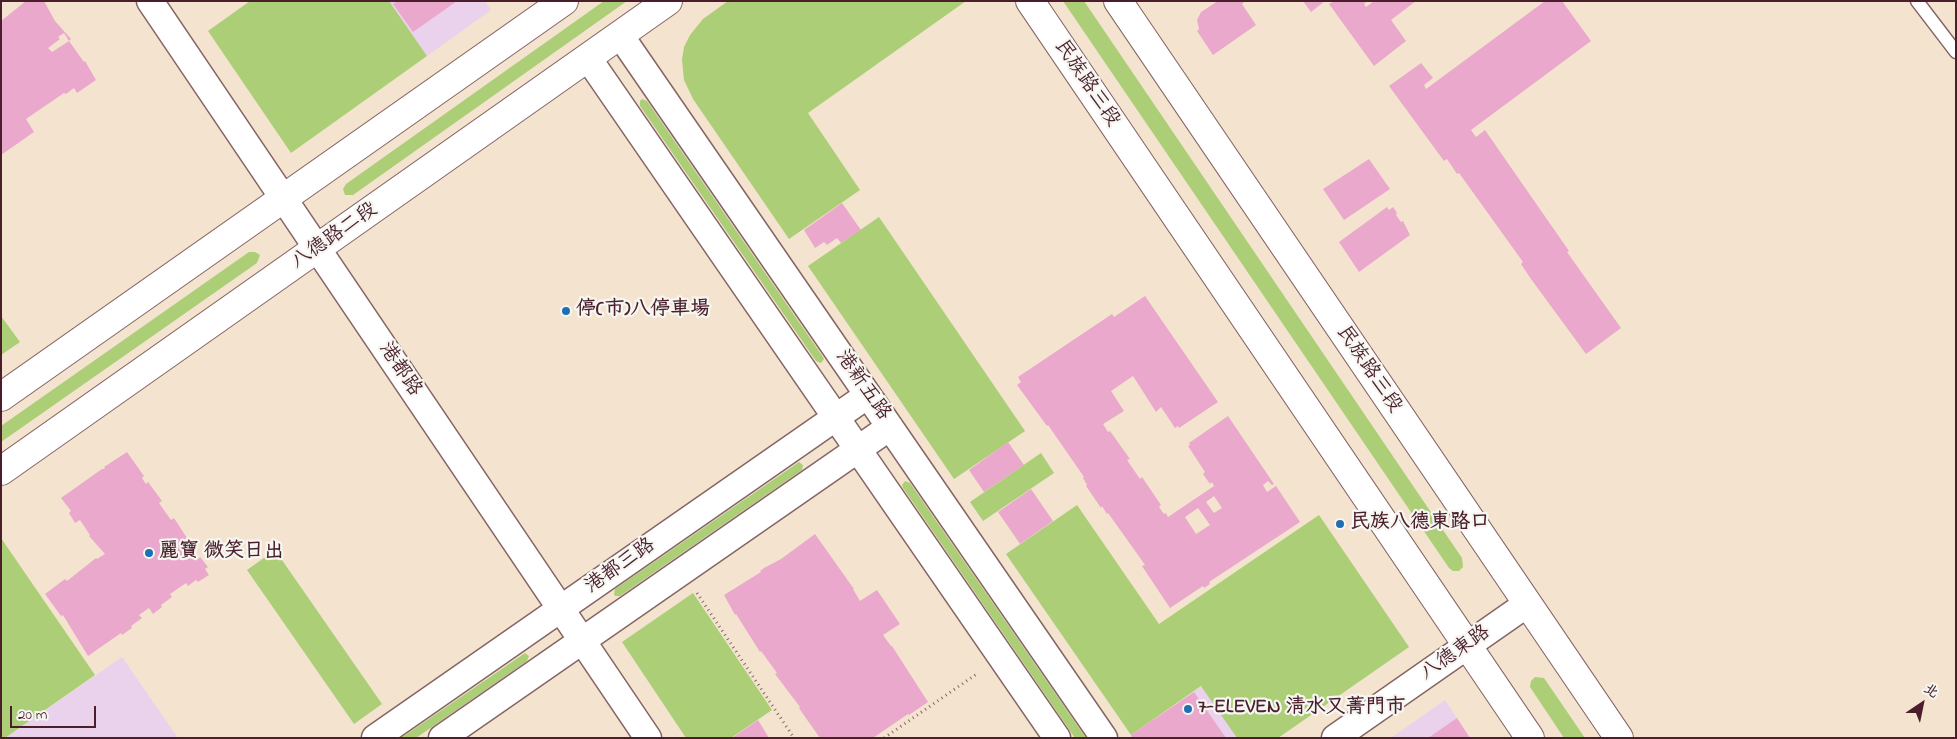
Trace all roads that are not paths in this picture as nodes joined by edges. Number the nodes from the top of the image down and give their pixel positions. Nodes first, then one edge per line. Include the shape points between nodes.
1 (150, 1) edge
2 (564, 1) edge
3 (668, 1) edge
4 (1030, 1) edge
5 (1118, 1) edge
6 (1917, 1) edge
7 (620, 35) junction
8 (1956, 52) edge
9 (588, 58) junction
10 (284, 199) junction
11 (317, 250) junction
12 (868, 395) junction
13 (1, 397) edge
14 (836, 418) junction
15 (890, 427) junction
16 (858, 449) junction
17 (1, 471) edge
18 (1527, 604) junction
19 (560, 609) junction
20 (582, 641) junction
21 (1468, 646) junction
22 (375, 738) edge
23 (442, 738) edge
24 (648, 738) edge
25 (1057, 738) edge
26 (1104, 738) edge
27 (1335, 738) edge
28 (1530, 738) edge
29 (1618, 738) edge

1 - 10 street, 港都路
2 - 10 street
3 - 7 street, 八德路二段
4 - 21 street, 民族路三段
5 - 18 street, 民族路三段
6 - 8 lane
7 - 9 street, 八德路二段
7 - 12 street, 港新五路
9 - 11 street, 八德路二段
9 - 14 street, 港新五路
10 - 11 street, 港都路
10 - 13 street
11 - 17 street, 八德路二段
11 - 19 street, 港都路
12 - 14 street, 港都三路
12 - 15 street, 港新五路
14 - 16 street, 港新五路
14 - 19 street, 港都三路
15 - 16 street, 港都三路
15 - 26 street, 港新五路
16 - 20 street, 港都三路
16 - 25 street, 港新五路
18 - 21 street, 八德東路
18 - 29 street, 民族路三段
19 - 20 street, 港都路
19 - 22 street, 港都三路
20 - 23 street, 港都三路
20 - 24 street, 港都路
21 - 27 street, 八德東路
21 - 28 street, 民族路三段

